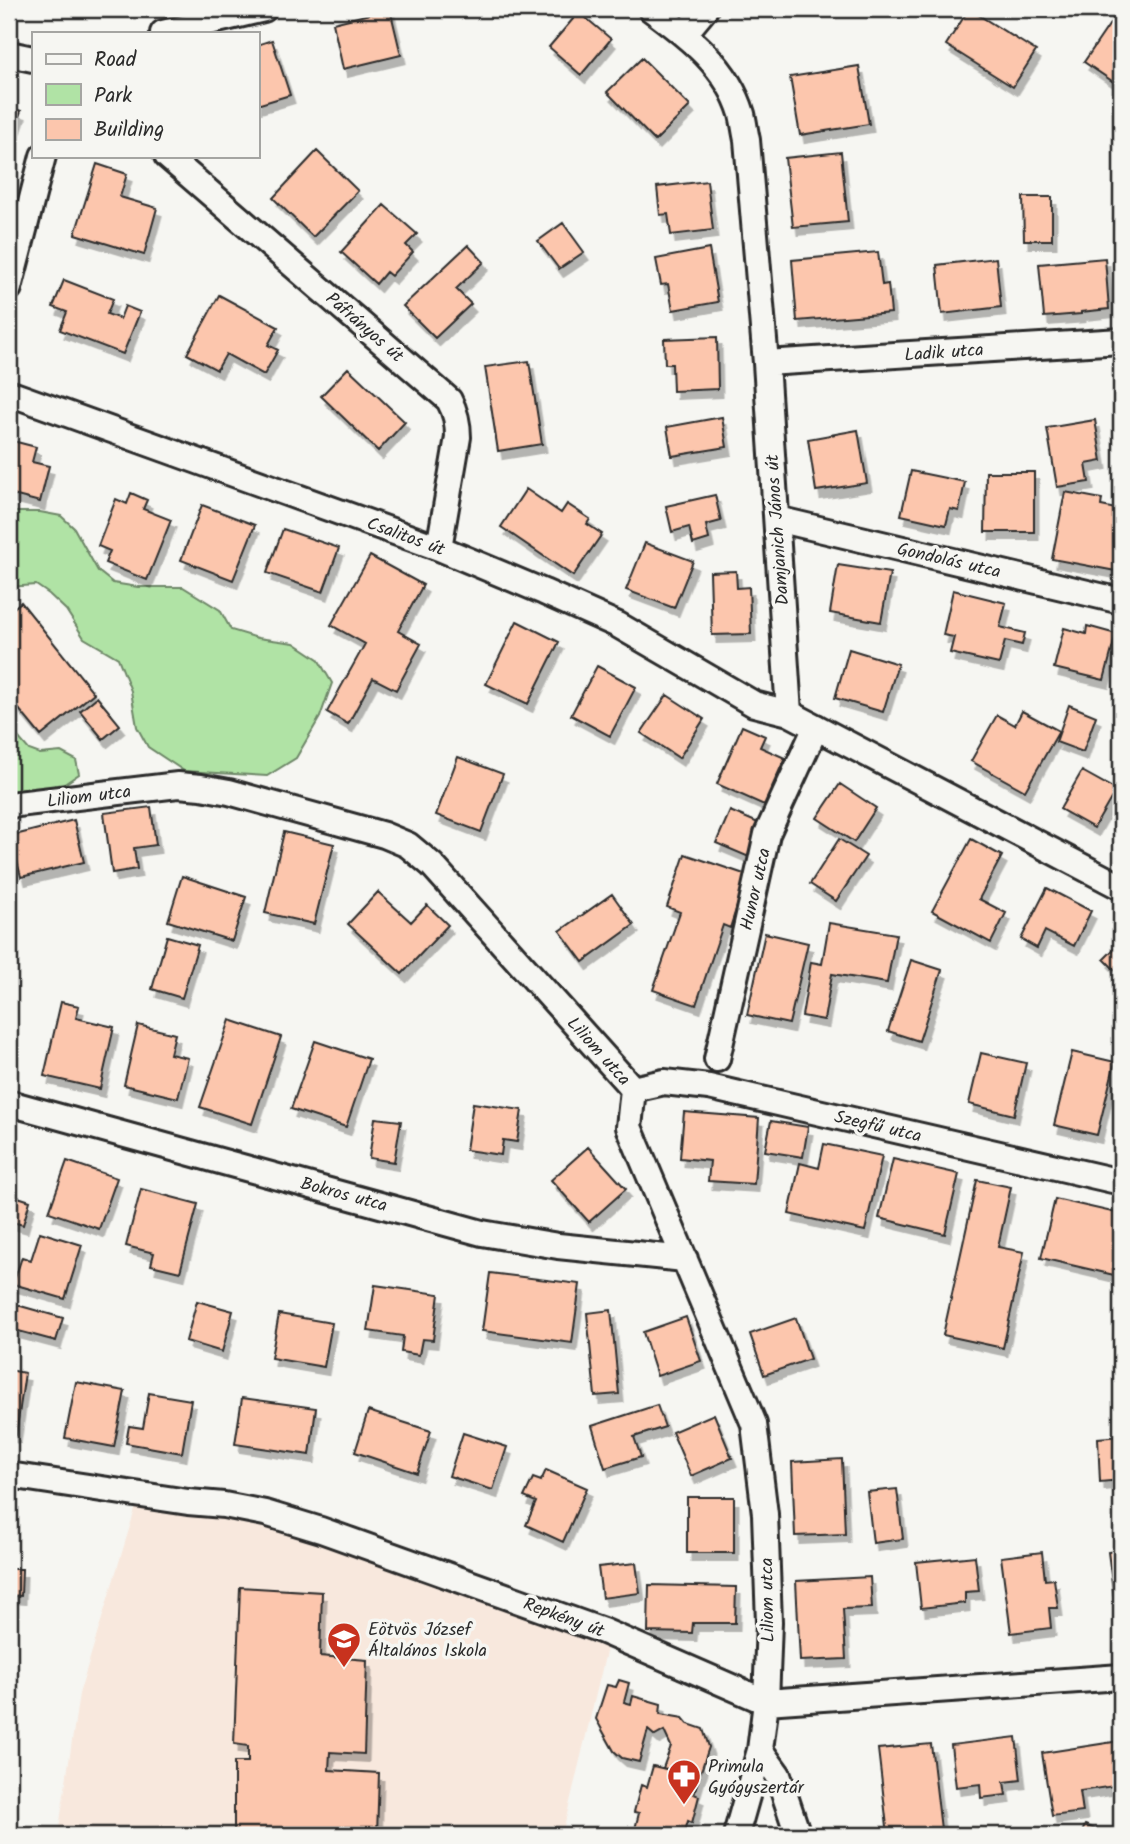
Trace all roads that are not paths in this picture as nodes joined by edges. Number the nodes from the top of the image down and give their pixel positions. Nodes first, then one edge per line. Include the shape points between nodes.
1 (264, 9) edge
2 (652, 9) edge
3 (705, 9) edge
4 (167, 32) edge
5 (685, 33) junction
6 (9, 54) edge
7 (32, 59) edge
8 (42, 158) edge
9 (169, 158) edge
10 (9, 288) edge
11 (1121, 341) edge
12 (766, 363) junction
13 (9, 393) edge
14 (777, 519) junction
15 (439, 548) junction
16 (1121, 601) edge
17 (789, 713) junction
18 (817, 727) junction
19 (9, 805) edge
20 (1121, 887) edge
21 (717, 1059) dead end
22 (633, 1088) junction
23 (9, 1103) edge
24 (1121, 1182) edge
25 (685, 1259) junction
26 (9, 1475) edge
27 (1121, 1677) edge
28 (766, 1702) junction
29 (760, 1750) junction
30 (736, 1835) edge
31 (798, 1835) edge

1 - 4 street
2 - 5 street, Damjanich János út
3 - 5 street
5 - 12 street, Damjanich János út via 716,64 741,112
6 - 7 street
8 - 10 street
9 - 15 street, Páfrányos út via 449,400 458,422 458,437
11 - 12 street, Ladik utca
12 - 14 street, Damjanich János út
13 - 15 street, Csalitos út
14 - 16 street, Gondolás utca
14 - 17 street, Damjanich János út
15 - 17 street, Csalitos út via 618,625 754,704
17 - 18 street
18 - 20 street
18 - 21 street, Hunor utca via 767,834
19 - 22 street, Liliom utca via 178,785 201,787 408,845 432,865
22 - 24 street, Szegfű utca via 664,1082 709,1087
22 - 25 street, Liliom utca via 629,1127
23 - 25 street, Bokros utca via 482,1233
25 - 28 street, Liliom utca via 754,1424 765,1514
26 - 28 street, Repkény út via 224,1505 310,1526 603,1631
27 - 28 street, Repkény út
28 - 29 street, Liliom utca
29 - 30 street, Liliom utca
29 - 31 street via 778,1775

